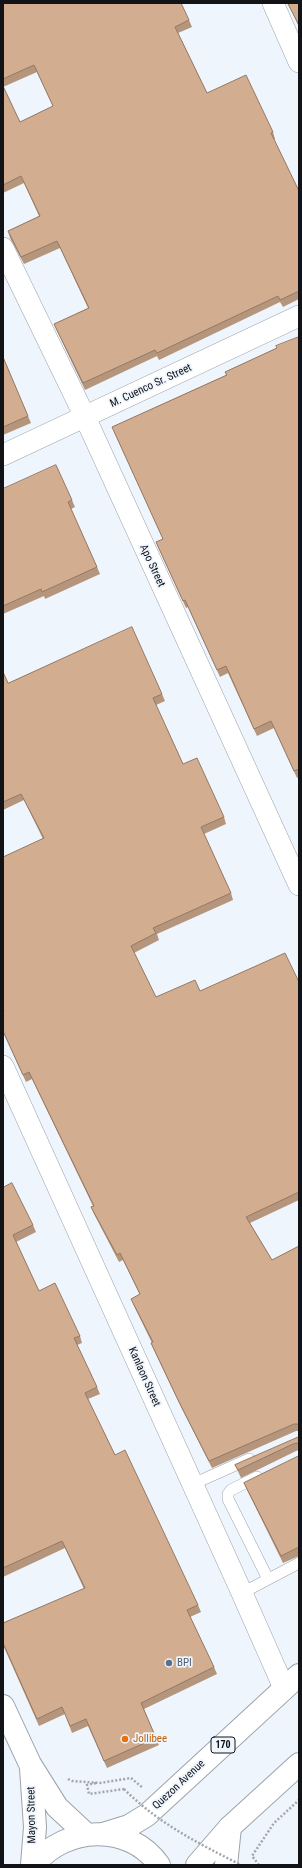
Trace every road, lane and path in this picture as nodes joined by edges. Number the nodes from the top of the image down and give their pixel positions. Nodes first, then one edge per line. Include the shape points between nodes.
1 (272, 3) edge
2 (299, 62) edge
3 (3, 248) edge
4 (299, 316) edge
5 (84, 417) junction
6 (3, 455) edge
7 (299, 885) edge
8 (3, 1066) edge
9 (257, 1456) edge
10 (265, 1473) edge
11 (193, 1484) junction
12 (299, 1563) edge
13 (268, 1579) junction
14 (242, 1593) junction
15 (292, 1682) edge
16 (3, 1706) edge
17 (30, 1764) junction
18 (299, 1764) edge
19 (65, 1776) dead end
20 (100, 1783) junction
21 (299, 1800) edge
22 (160, 1802) junction
23 (274, 1823) junction
24 (230, 1827) junction
25 (94, 1834) junction
26 (255, 1849) dead end
27 (33, 1865) edge
28 (159, 1865) edge
29 (197, 1865) edge
30 (226, 1865) edge
31 (241, 1865) edge
32 (259, 1865) edge

1 - 2 street
3 - 5 street, Apo Street
4 - 5 street, M. Cuenco Sr. Street
5 - 6 street, M. Cuenco Sr. Street
5 - 7 street, Apo Street
8 - 11 street, Kanlaon Street
9 - 11 lane
10 - 13 lane via 231,1490 228,1499
11 - 14 street, Kanlaon Street
12 - 13 lane
13 - 14 lane
14 - 15 street, Kanlaon Street
15 - 22 main road, Quezon Avenue / 170
16 - 17 main road, Mayon Street
17 - 25 main road, Mayon Street via 57,1807
17 - 27 main road, Mayon Street via 35,1827
18 - 24 main road
19 - 20 path via 72,1781
20 - 22 path via 130,1778
20 - 31 path, bridge via 87,1785 89,1794 124,1789 140,1805 180,1834
21 - 23 path
22 - 25 main road, Quezon Avenue / 170 via 129,1826
23 - 26 path
23 - 32 path via 252,1856
24 - 29 main road
24 - 30 main road
25 - 27 main road, 170 via 58,1844
25 - 28 main road via 123,1838 141,1847

